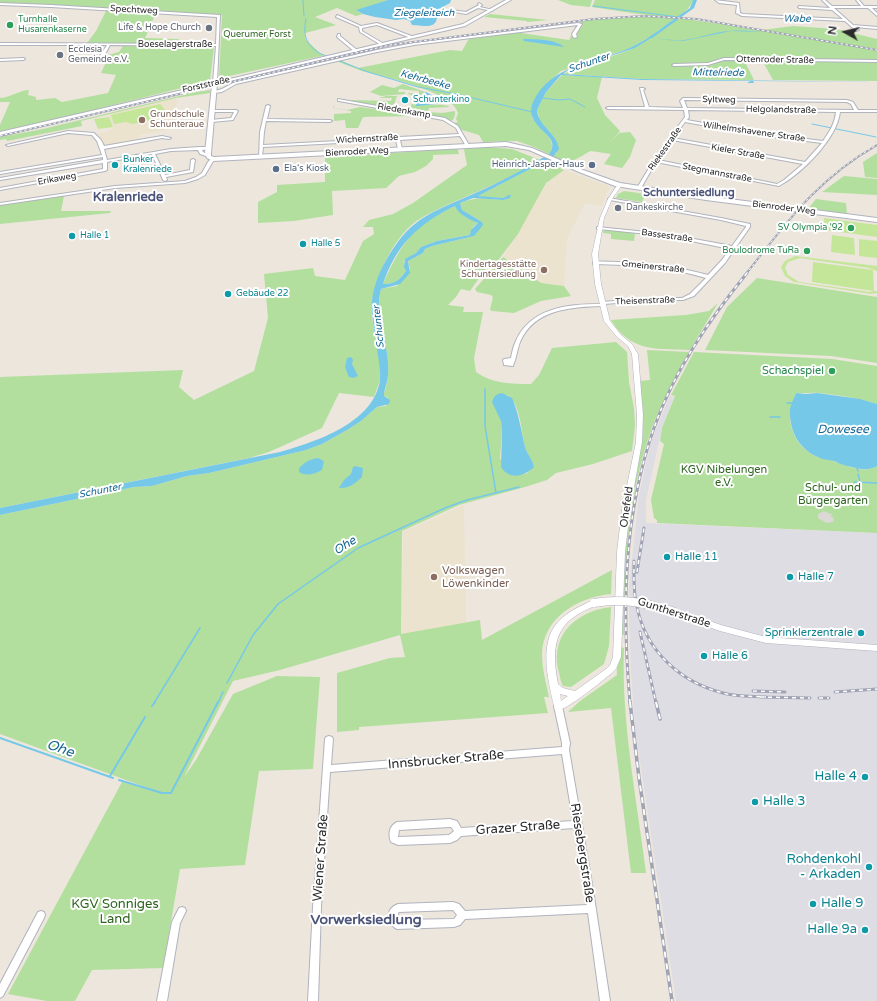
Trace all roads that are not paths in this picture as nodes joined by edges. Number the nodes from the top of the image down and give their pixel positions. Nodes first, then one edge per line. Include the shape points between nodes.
1 (509, 0) edge
2 (823, 0) edge
3 (857, 0) edge
4 (717, 1) edge
5 (0, 4) edge
6 (863, 6) junction
7 (800, 7) dead end
8 (869, 7) junction
9 (877, 7) edge
10 (832, 8) junction
11 (492, 10) junction
12 (451, 11) dead end
13 (877, 15) edge
14 (337, 16) dead end
15 (845, 20) junction
16 (852, 26) junction
17 (361, 27) junction
18 (877, 28) edge
19 (857, 30) dead end
20 (339, 34) dead end
21 (412, 37) junction
22 (575, 37) dead end
23 (0, 44) edge
24 (109, 44) junction
25 (382, 44) junction
26 (217, 45) junction
27 (356, 50) junction
28 (102, 56) dead end
29 (23, 59) dead end
30 (0, 60) edge
31 (877, 60) edge
32 (674, 66) dead end
33 (215, 82) junction
34 (643, 88) dead end
35 (214, 92) junction
36 (339, 100) dead end
37 (268, 106) dead end
38 (608, 108) dead end
39 (647, 108) junction
40 (686, 109) junction
41 (213, 111) junction
42 (838, 111) junction
43 (857, 111) junction
44 (877, 111) edge
45 (265, 120) junction
46 (212, 121) junction
47 (330, 121) dead end
48 (685, 121) junction
49 (0, 134) edge
50 (462, 135) junction
51 (169, 138) dead end
52 (397, 138) junction
53 (670, 139) junction
54 (824, 142) junction
55 (8, 145) dead end
56 (467, 145) junction
57 (261, 146) junction
58 (101, 148) junction
59 (199, 148) junction
60 (209, 148) junction
61 (400, 149) junction
62 (153, 153) junction
63 (104, 156) junction
64 (211, 158) junction
65 (260, 158) junction
66 (193, 160) dead end
67 (106, 161) junction
68 (655, 161) junction
69 (68, 162) junction
70 (806, 163) junction
71 (69, 167) junction
72 (30, 171) junction
73 (0, 173) edge
74 (164, 176) junction
75 (0, 179) edge
76 (166, 183) junction
77 (31, 184) junction
78 (620, 185) junction
79 (639, 188) junction
80 (0, 189) edge
81 (610, 199) junction
82 (0, 204) edge
83 (877, 220) edge
84 (599, 228) junction
85 (733, 248) junction
86 (596, 263) junction
87 (709, 277) junction
88 (603, 306) junction
89 (513, 359) dead end
90 (877, 648) edge
91 (554, 686) junction
92 (575, 695) junction
93 (557, 702) junction
94 (328, 739) dead end
95 (565, 750) junction
96 (327, 769) junction
97 (578, 824) junction
98 (459, 832) junction
99 (592, 909) junction
100 (182, 911) dead end
101 (41, 915) dead end
102 (463, 915) junction
103 (0, 993) edge
104 (162, 1001) edge
105 (313, 1001) edge
106 (605, 1001) edge

1 - 11 main road, Forststraße
2 - 10 street
3 - 6 street
4 - 15 street via 738,4 740,15
5 - 26 street, Spechtweg via 219,16
6 - 8 street
6 - 10 street
7 - 10 street
8 - 9 street
8 - 13 street
10 - 15 street
11 - 12 street via 478,6 464,14
11 - 21 main road, Forststraße via 469,23
14 - 17 street
15 - 16 street
16 - 18 street
16 - 19 street
17 - 21 street via 376,24
17 - 25 street via 361,31
20 - 27 street via 338,36
21 - 25 main road, Forststraße
22 - 35 street via 579,24 468,37 378,51 235,84
23 - 24 street, Boeselagerstraße
24 - 26 street, Boeselagerstraße
24 - 28 street
25 - 27 main road, Forststraße
26 - 33 street
27 - 33 main road, Forststraße
29 - 30 street
31 - 32 street, Ottenroder Straße via 724,59 708,64
33 - 35 main road
33 - 49 main road, Forststraße
34 - 39 street
35 - 41 main road
36 - 50 street, Riedenkamp via 444,119 455,125
37 - 45 street
38 - 39 street, Helgolandstraße
39 - 40 street, Helgolandstraße
40 - 42 street, Helgolandstraße
40 - 43 street, Syltweg via 683,99 847,101 852,103
40 - 48 street, Riekestraße
41 - 46 main road
41 - 46 street via 236,110 232,119
42 - 43 street, Helgolandstraße
42 - 54 street via 833,129
43 - 44 street, Helgolandstraße
45 - 47 street
45 - 57 street
46 - 60 main road
48 - 53 street, Riekestraße
48 - 54 street, Wilhelmshavener Straße
50 - 52 street, Wichernstraße
50 - 56 street
51 - 58 street via 162,137
52 - 57 street, Wichernstraße
52 - 61 street
53 - 68 street, Riekestraße
53 - 70 street, Kieler Straße
54 - 70 street
55 - 58 street via 64,132 76,132 96,135
56 - 61 main road, Bienroder Weg
56 - 78 main road, Bienroder Weg via 501,144 519,148
57 - 65 street
58 - 63 street
59 - 60 street
59 - 62 street
59 - 64 street via 201,153
60 - 64 main road
61 - 65 main road, Bienroder Weg
62 - 67 street
62 - 74 street
63 - 67 street
63 - 69 street
64 - 65 main road, Bienroder Weg
64 - 76 street via 200,177 185,182
66 - 74 street via 192,171
67 - 71 street
67 - 77 street, Erikaweg via 105,170
68 - 70 street, Stegmannstraße via 778,185
68 - 79 street, Riekestraße
69 - 71 street
69 - 72 street
71 - 72 street
72 - 73 street
72 - 75 street
72 - 77 street
74 - 76 street
76 - 82 street
77 - 80 street, Erikaweg
78 - 79 main road, Bienroder Weg
78 - 81 street, Ohefeld
79 - 83 main road, Bienroder Weg
81 - 84 street, Ohefeld
81 - 85 street, Theisenstraße via 748,225
84 - 85 street, Bassestraße via 681,238
84 - 86 street, Ohefeld
85 - 87 street, Theisenstraße
86 - 87 street, Gmeinerstraße via 670,267
86 - 88 street, Ohefeld
87 - 88 street, Theisenstraße via 685,299 654,299
88 - 89 street, Theisenstraße via 564,308 540,315 520,334
88 - 92 street, Ohefeld via 611,326 630,345 635,354 640,432 623,533 616,662 604,676
90 - 91 street, Guntherstraße, bridge via 766,640 720,628 647,603 608,600 594,603 571,614 559,626 550,649 549,660
91 - 92 street
91 - 93 street, Guntherstraße
92 - 93 street, Ohefeld via 562,706
93 - 95 street, Riesebergstraße via 566,743
94 - 96 street, Wiener Straße
95 - 96 street, Innsbrucker Straße
95 - 97 street, Riesebergstraße
96 - 105 street, Wiener Straße
97 - 98 street, Grazer Straße
97 - 99 street, Riesebergstraße
98 - 98 street, Grazer Straße via 454,824 450,823 397,826 394,829 394,839 450,839
99 - 102 street
99 - 106 street, Riesebergstraße
100 - 104 street via 176,922
101 - 103 street
102 - 102 street via 453,906 398,908 394,911 394,922 397,925 454,923

